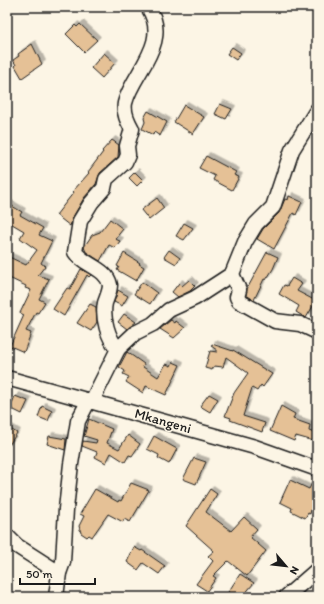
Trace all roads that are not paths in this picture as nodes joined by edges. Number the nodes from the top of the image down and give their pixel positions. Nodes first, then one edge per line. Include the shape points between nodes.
1 (148, 7) edge
2 (317, 110) edge
3 (232, 274) junction
4 (317, 332) edge
5 (118, 349) junction
6 (7, 378) edge
7 (90, 401) junction
8 (317, 469) edge
9 (7, 536) edge
10 (317, 570) edge
11 (59, 573) junction
12 (56, 597) edge
13 (286, 597) edge

1 - 5 street via 154,18 156,33 147,63 124,105 126,118 132,129 127,146 128,155 125,162 106,179 104,188 80,221 75,252 80,259 101,270 108,280 110,285 104,316 113,344
2 - 3 street via 292,150 273,207 256,224 245,242
3 - 4 street via 239,290 238,302 275,321 300,324
3 - 5 street via 195,298 169,310 153,324 135,333
5 - 7 street
6 - 7 street, Mkangeni
7 - 8 street, Mkangeni via 255,447
7 - 11 street via 78,421 66,509 64,562
9 - 11 street via 17,546
10 - 13 street
11 - 12 street

